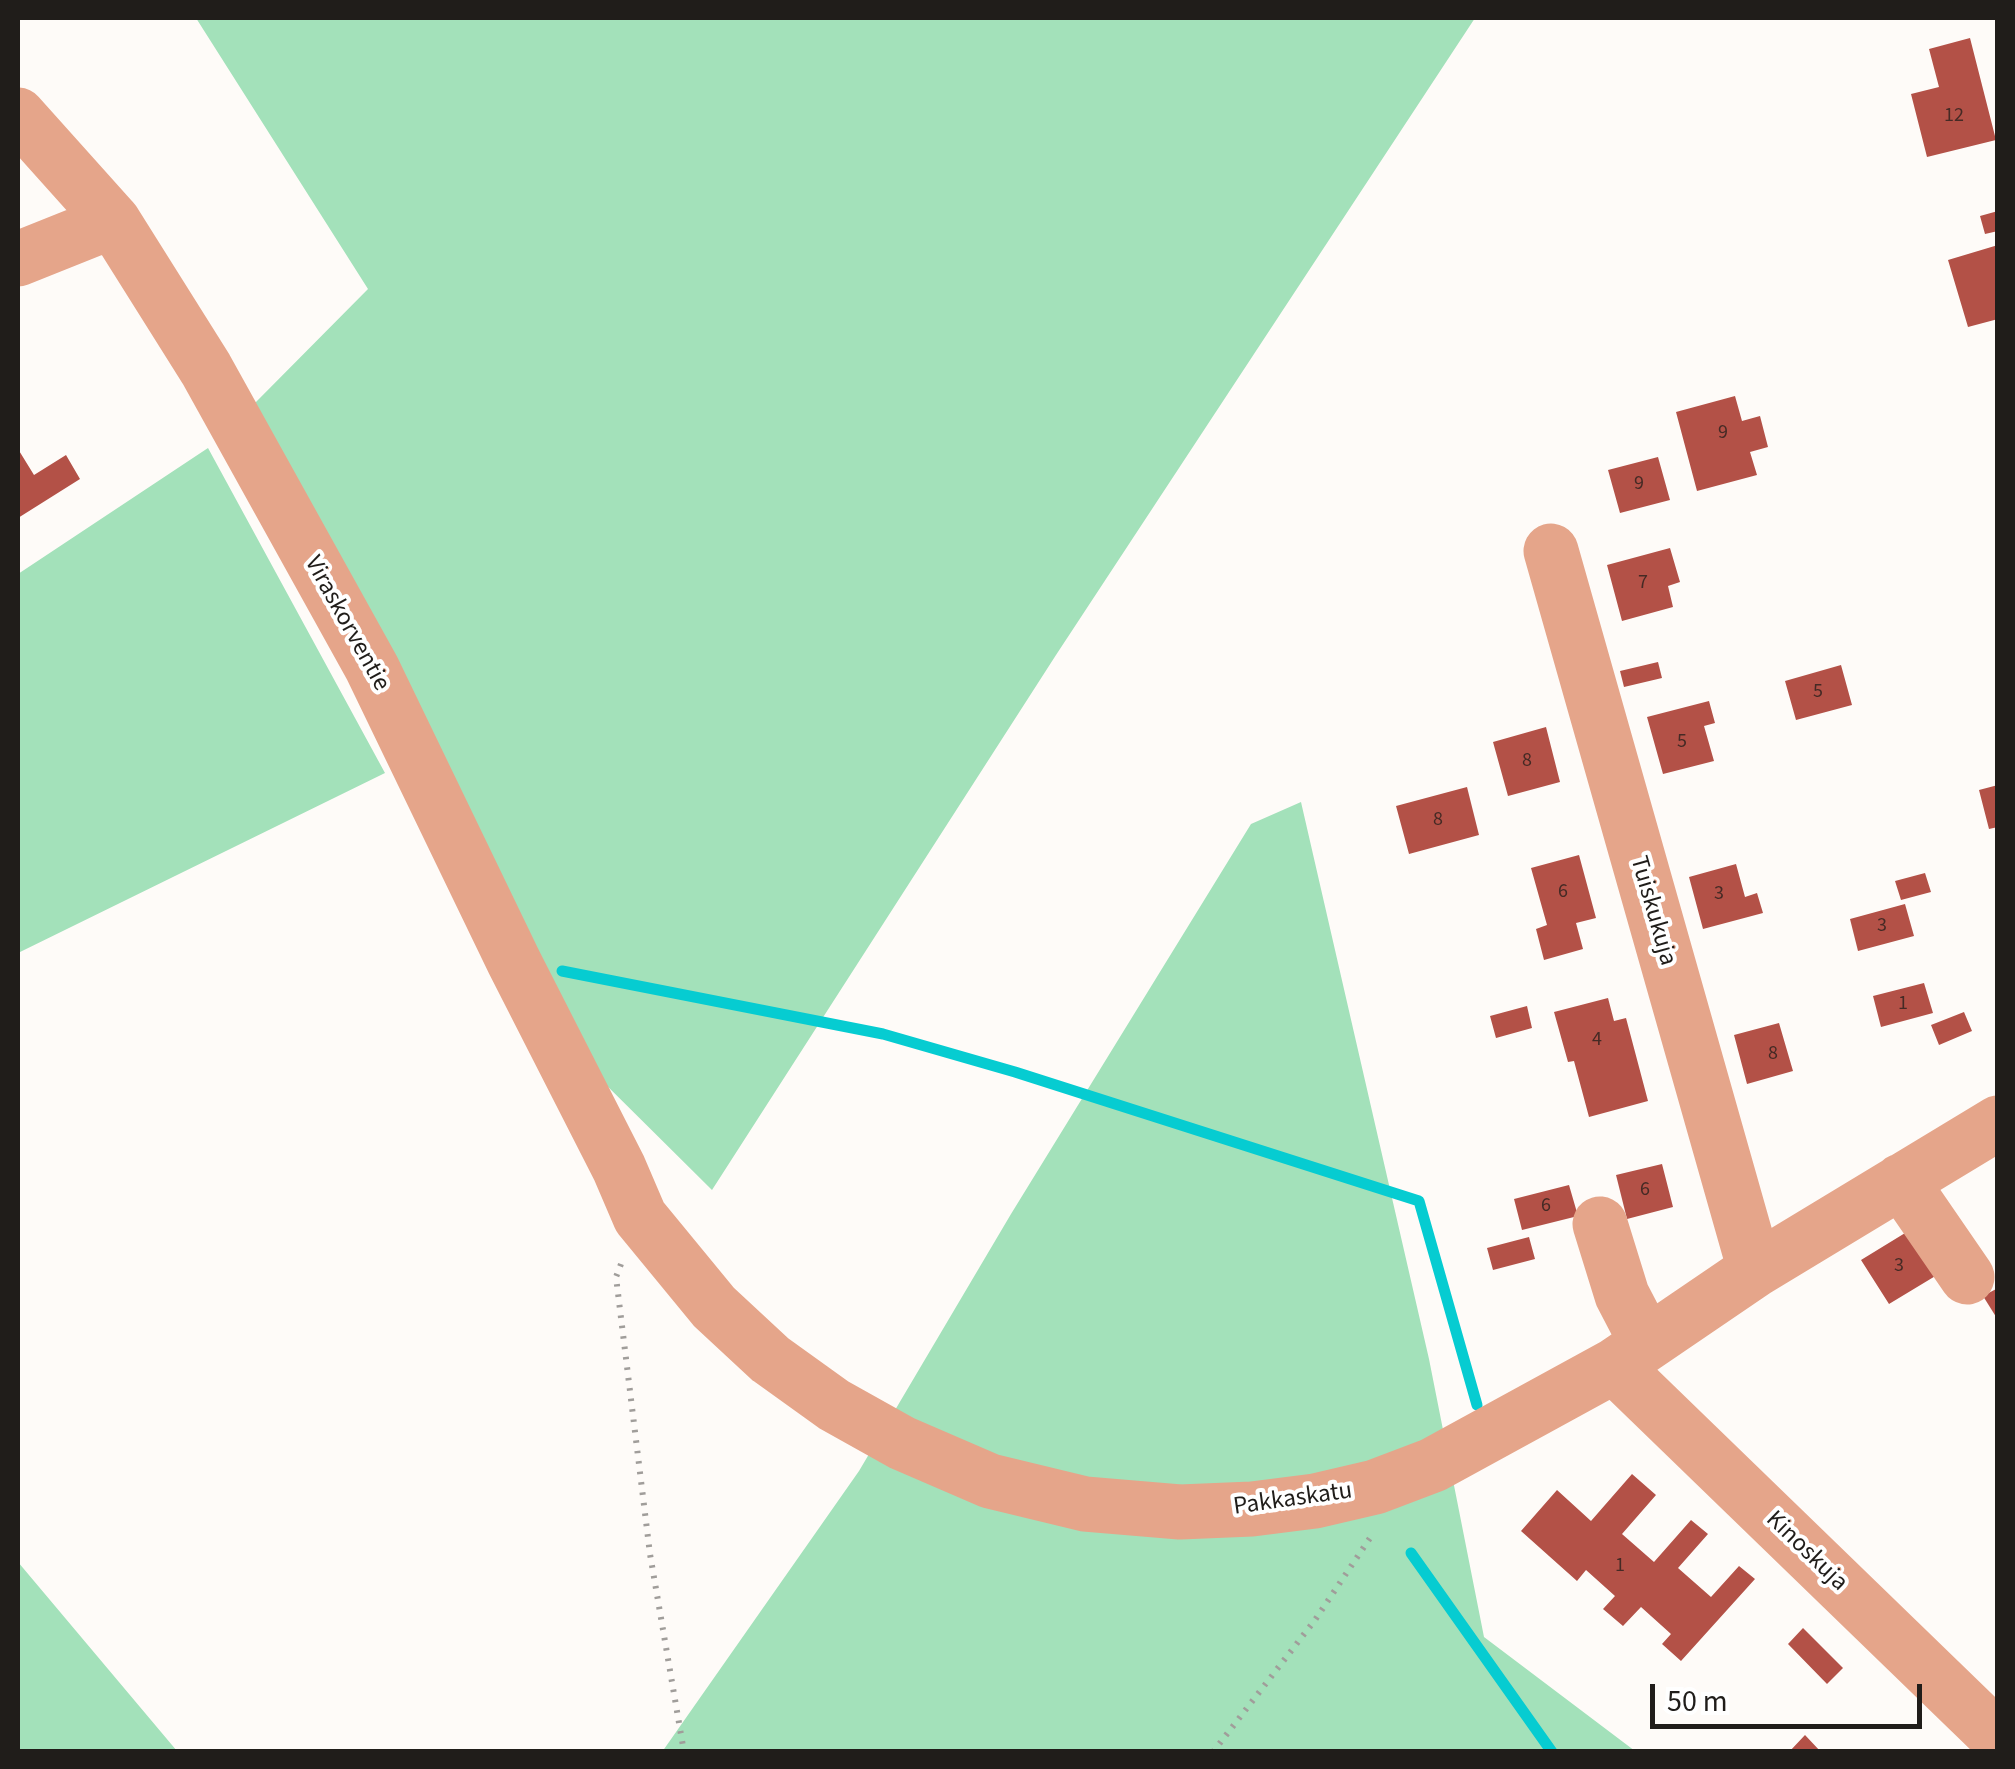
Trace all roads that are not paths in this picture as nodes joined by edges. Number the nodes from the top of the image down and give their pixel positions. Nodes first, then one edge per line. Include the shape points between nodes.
1 (18, 115) edge
2 (113, 221) junction
3 (18, 258) edge
4 (1550, 551) dead end
5 (1998, 1123) edge
6 (1901, 1181) junction
7 (629, 1192) joint
8 (1600, 1224) dead end
9 (1755, 1270) junction
10 (1967, 1277) dead end
11 (1630, 1354) junction
12 (1998, 1738) edge

1 - 2 street, Viraskorventie
2 - 3 street
2 - 7 street, Viraskorventie via 206,369 372,668
4 - 9 street, Tuiskukuja
5 - 6 street, Pakkaskatu
6 - 9 street, Pakkaskatu
6 - 10 street
7 - 11 street, Pakkaskatu via 714,1307 770,1360 834,1405 990,1481 1085,1504 1252,1510 1375,1487 1433,1465
8 - 11 street, Kinoskuja via 1622,1294
9 - 11 street, Pakkaskatu
11 - 12 street, Kinoskuja

